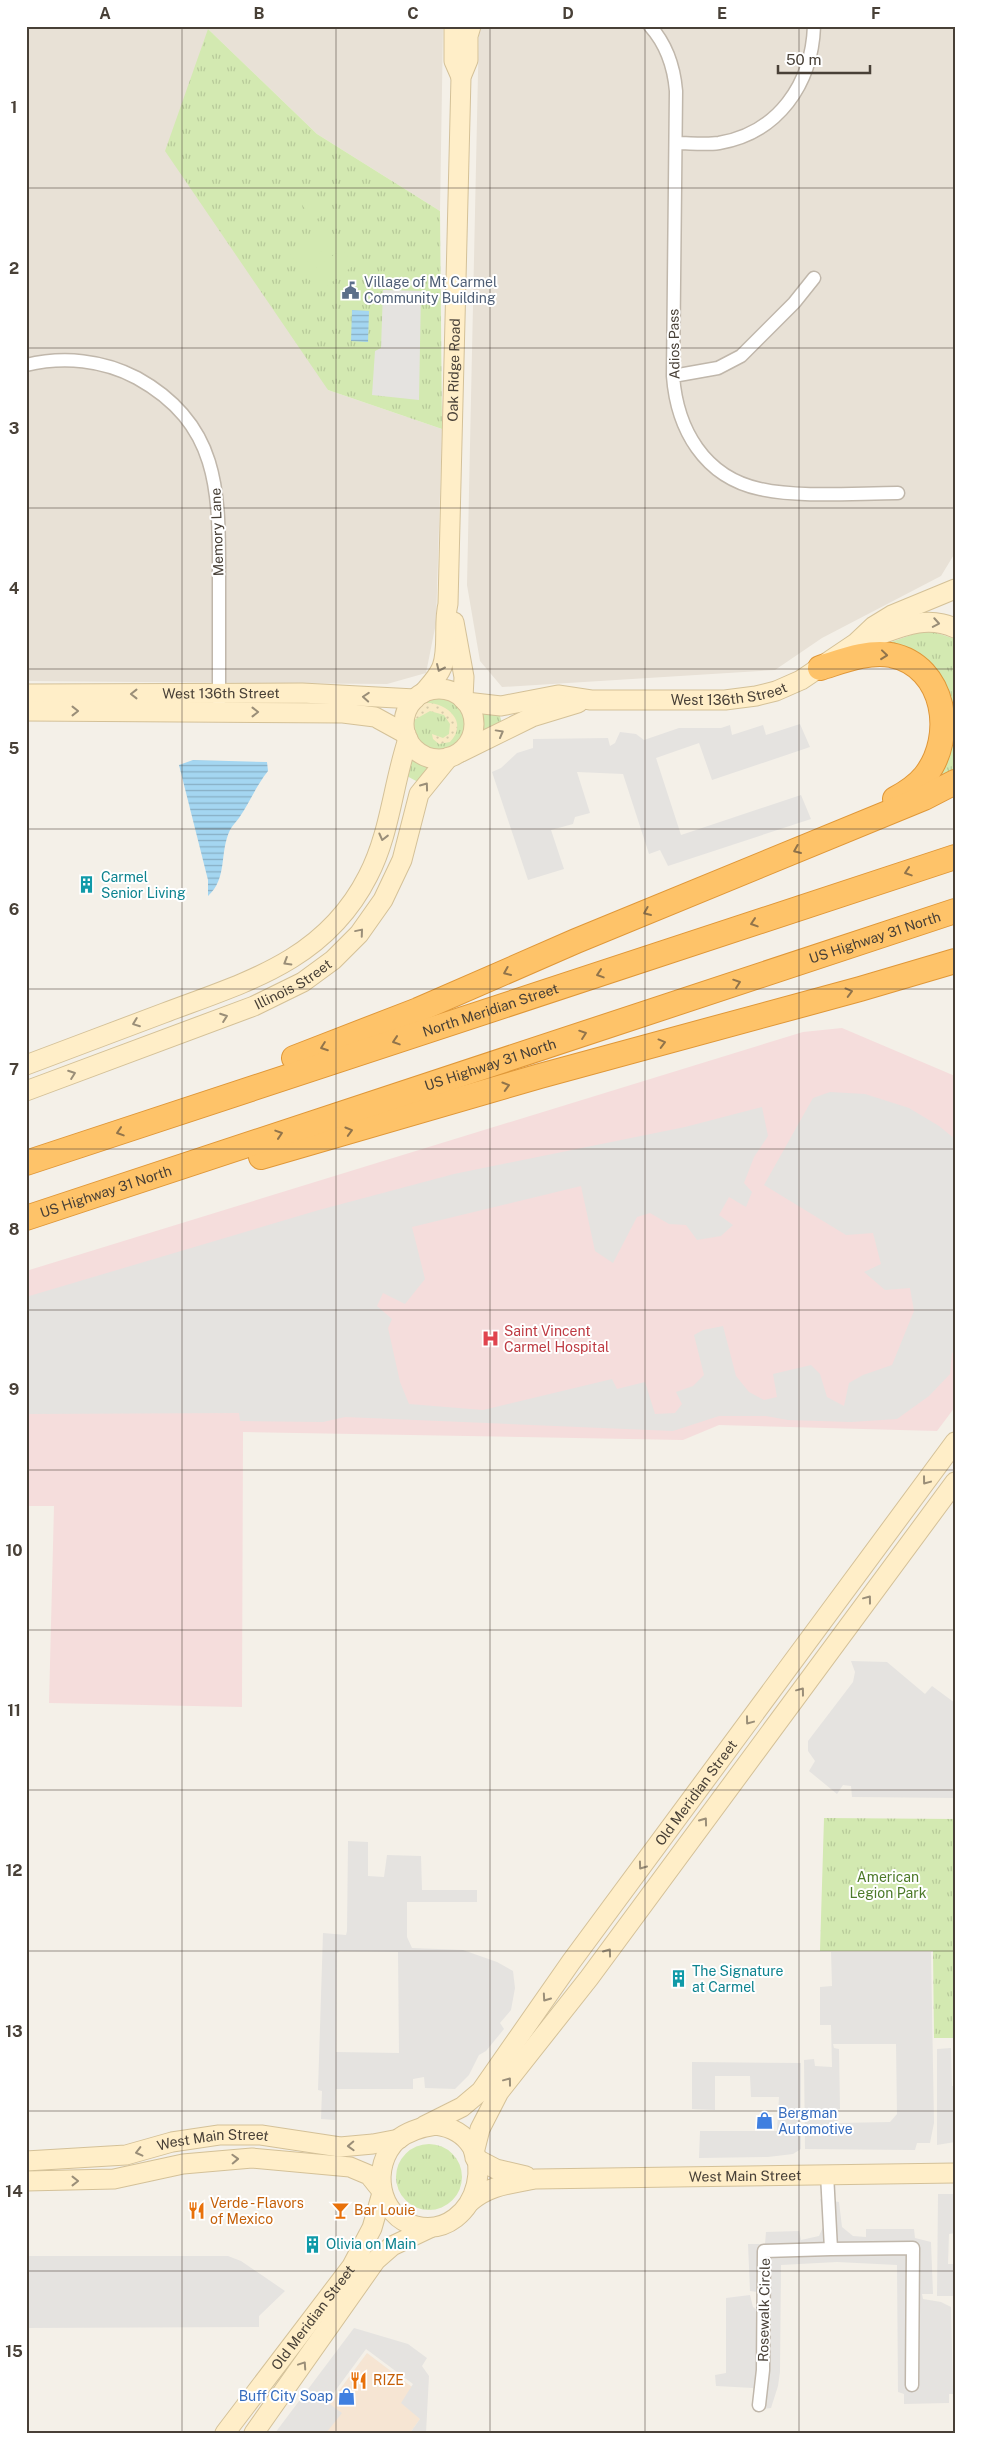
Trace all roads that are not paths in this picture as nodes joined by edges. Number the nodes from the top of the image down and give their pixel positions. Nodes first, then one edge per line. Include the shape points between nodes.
1 (454, 26) edge
2 (471, 26) edge
3 (650, 26) edge
4 (814, 26) edge
5 (461, 77) junction
6 (676, 143) junction
7 (814, 278) dead end
8 (26, 365) edge
9 (673, 376) junction
10 (898, 493) dead end
11 (955, 589) edge
12 (448, 604) junction
13 (955, 628) edge
14 (856, 643) junction
15 (820, 668) junction
16 (26, 694) edge
17 (419, 696) junction
18 (587, 699) junction
19 (464, 701) junction
20 (219, 702) junction
21 (26, 711) edge
22 (407, 736) junction
23 (452, 756) junction
24 (955, 782) edge
25 (842, 832) junction
26 (955, 857) edge
27 (955, 911) edge
28 (955, 961) edge
29 (26, 1065) edge
30 (26, 1091) edge
31 (166, 1117) junction
32 (26, 1164) edge
33 (183, 1166) junction
34 (26, 1218) edge
35 (955, 1442) edge
36 (955, 1482) edge
37 (819, 1626) junction
38 (839, 1639) junction
39 (483, 2122) junction
40 (424, 2126) junction
41 (399, 2139) junction
42 (474, 2155) junction
43 (26, 2161) edge
44 (356, 2171) junction
45 (505, 2171) junction
46 (955, 2173) edge
47 (827, 2174) junction
48 (535, 2179) junction
49 (26, 2181) edge
50 (382, 2192) junction
51 (470, 2202) junction
52 (436, 2226) junction
53 (372, 2228) junction
54 (831, 2249) junction
55 (912, 2385) dead end
56 (758, 2404) dead end
57 (225, 2433) edge
58 (254, 2433) edge

1 - 5 main road, Oak Ridge Road via 454,61
2 - 5 main road, Oak Ridge Road via 468,60
3 - 6 street, Adios Pass via 664,46 674,70
4 - 6 street via 807,70 795,94 774,118 747,134 718,143
5 - 12 main road, Oak Ridge Road
6 - 9 street, Adios Pass
7 - 9 street via 741,356 718,368
8 - 20 street, Memory Lane via 68,360 115,368 144,382 163,396 196,432 212,468 218,501
9 - 10 street, Adios Pass via 682,424 696,448 712,465 732,478 774,492
11 - 14 main road, West 136th Street via 892,615
12 -> 17 main road, Oak Ridge Road via 442,667
12 - 19 main road, Oak Ridge Road via 464,677
14 -> 13 main road, West 136th Street via 920,621
14 - 15 main road, West 136th Street
15 - 18 main road, West 136th Street via 784,688 748,697 725,700
15 -> 25 highway via 872,654 900,658 927,676 939,698 943,715 941,742 926,775 912,790
20 -> 16 main road, West 136th Street
17 - 19 main road via 435,690 448,690
17 -> 20 main road, West 136th Street via 302,693
17 - 22 main road via 406,715
18 - 19 main road, West 136th Street via 558,695 501,706
23 -> 18 main road, West 136th Street via 532,717
19 - 23 main road via 473,717 474,730 466,747
21 -> 20 main road, West 136th Street
20 -> 22 main road, West 136th Street via 369,715
22 - 23 main road via 414,749 427,757
22 -> 29 main road, Illinois Street via 375,862 354,900 325,934 290,961 264,975
30 -> 23 main road, Illinois Street via 254,1006 303,982 333,960 359,934 383,900 402,860 419,794
24 - 25 highway
25 -> 31 highway via 401,1017 234,1080
26 -> 31 highway, North Meridian Street
33 -> 27 highway, US Highway 31 North
33 -> 28 highway via 232,1165
31 -> 32 highway, North Meridian Street
33 - 34 highway, US Highway 31 North
35 -> 37 main road, Old Meridian Street
38 -> 36 main road, Old Meridian Street
37 - 38 main road
37 -> 40 main road, Old Meridian Street via 571,1962 481,2091 462,2108
39 -> 38 main road, Old Meridian Street via 505,2085 589,1978
39 - 42 main road, Old Meridian Street
39 - 45 main road via 487,2144
40 - 41 main road
40 - 42 main road via 436,2125 452,2130 465,2138
41 -> 43 main road, West Main Street via 351,2147 261,2135 219,2135 172,2142 126,2156
41 - 50 main road via 385,2158
42 - 45 main road, West Main Street
42 - 51 main road via 478,2180
49 -> 44 main road, West Main Street via 114,2179 183,2164 252,2158 343,2166
44 - 50 main road, West Main Street via 369,2175
44 - 53 main road via 373,2198
45 - 48 main road, West Main Street
46 - 47 main road, West Main Street
47 - 48 main road, West Main Street
47 - 54 street
48 - 51 main road, West Main Street via 498,2186
50 - 52 main road via 392,2212 408,2224
50 - 53 main road, Old Meridian Street
51 - 52 main road via 459,2214
58 -> 52 main road, Old Meridian Street via 376,2260 392,2246
53 - 57 main road, Old Meridian Street via 352,2266
54 - 55 street, Rosewalk Circle via 912,2248
54 - 56 street, Rosewalk Circle via 764,2251 763,2370

